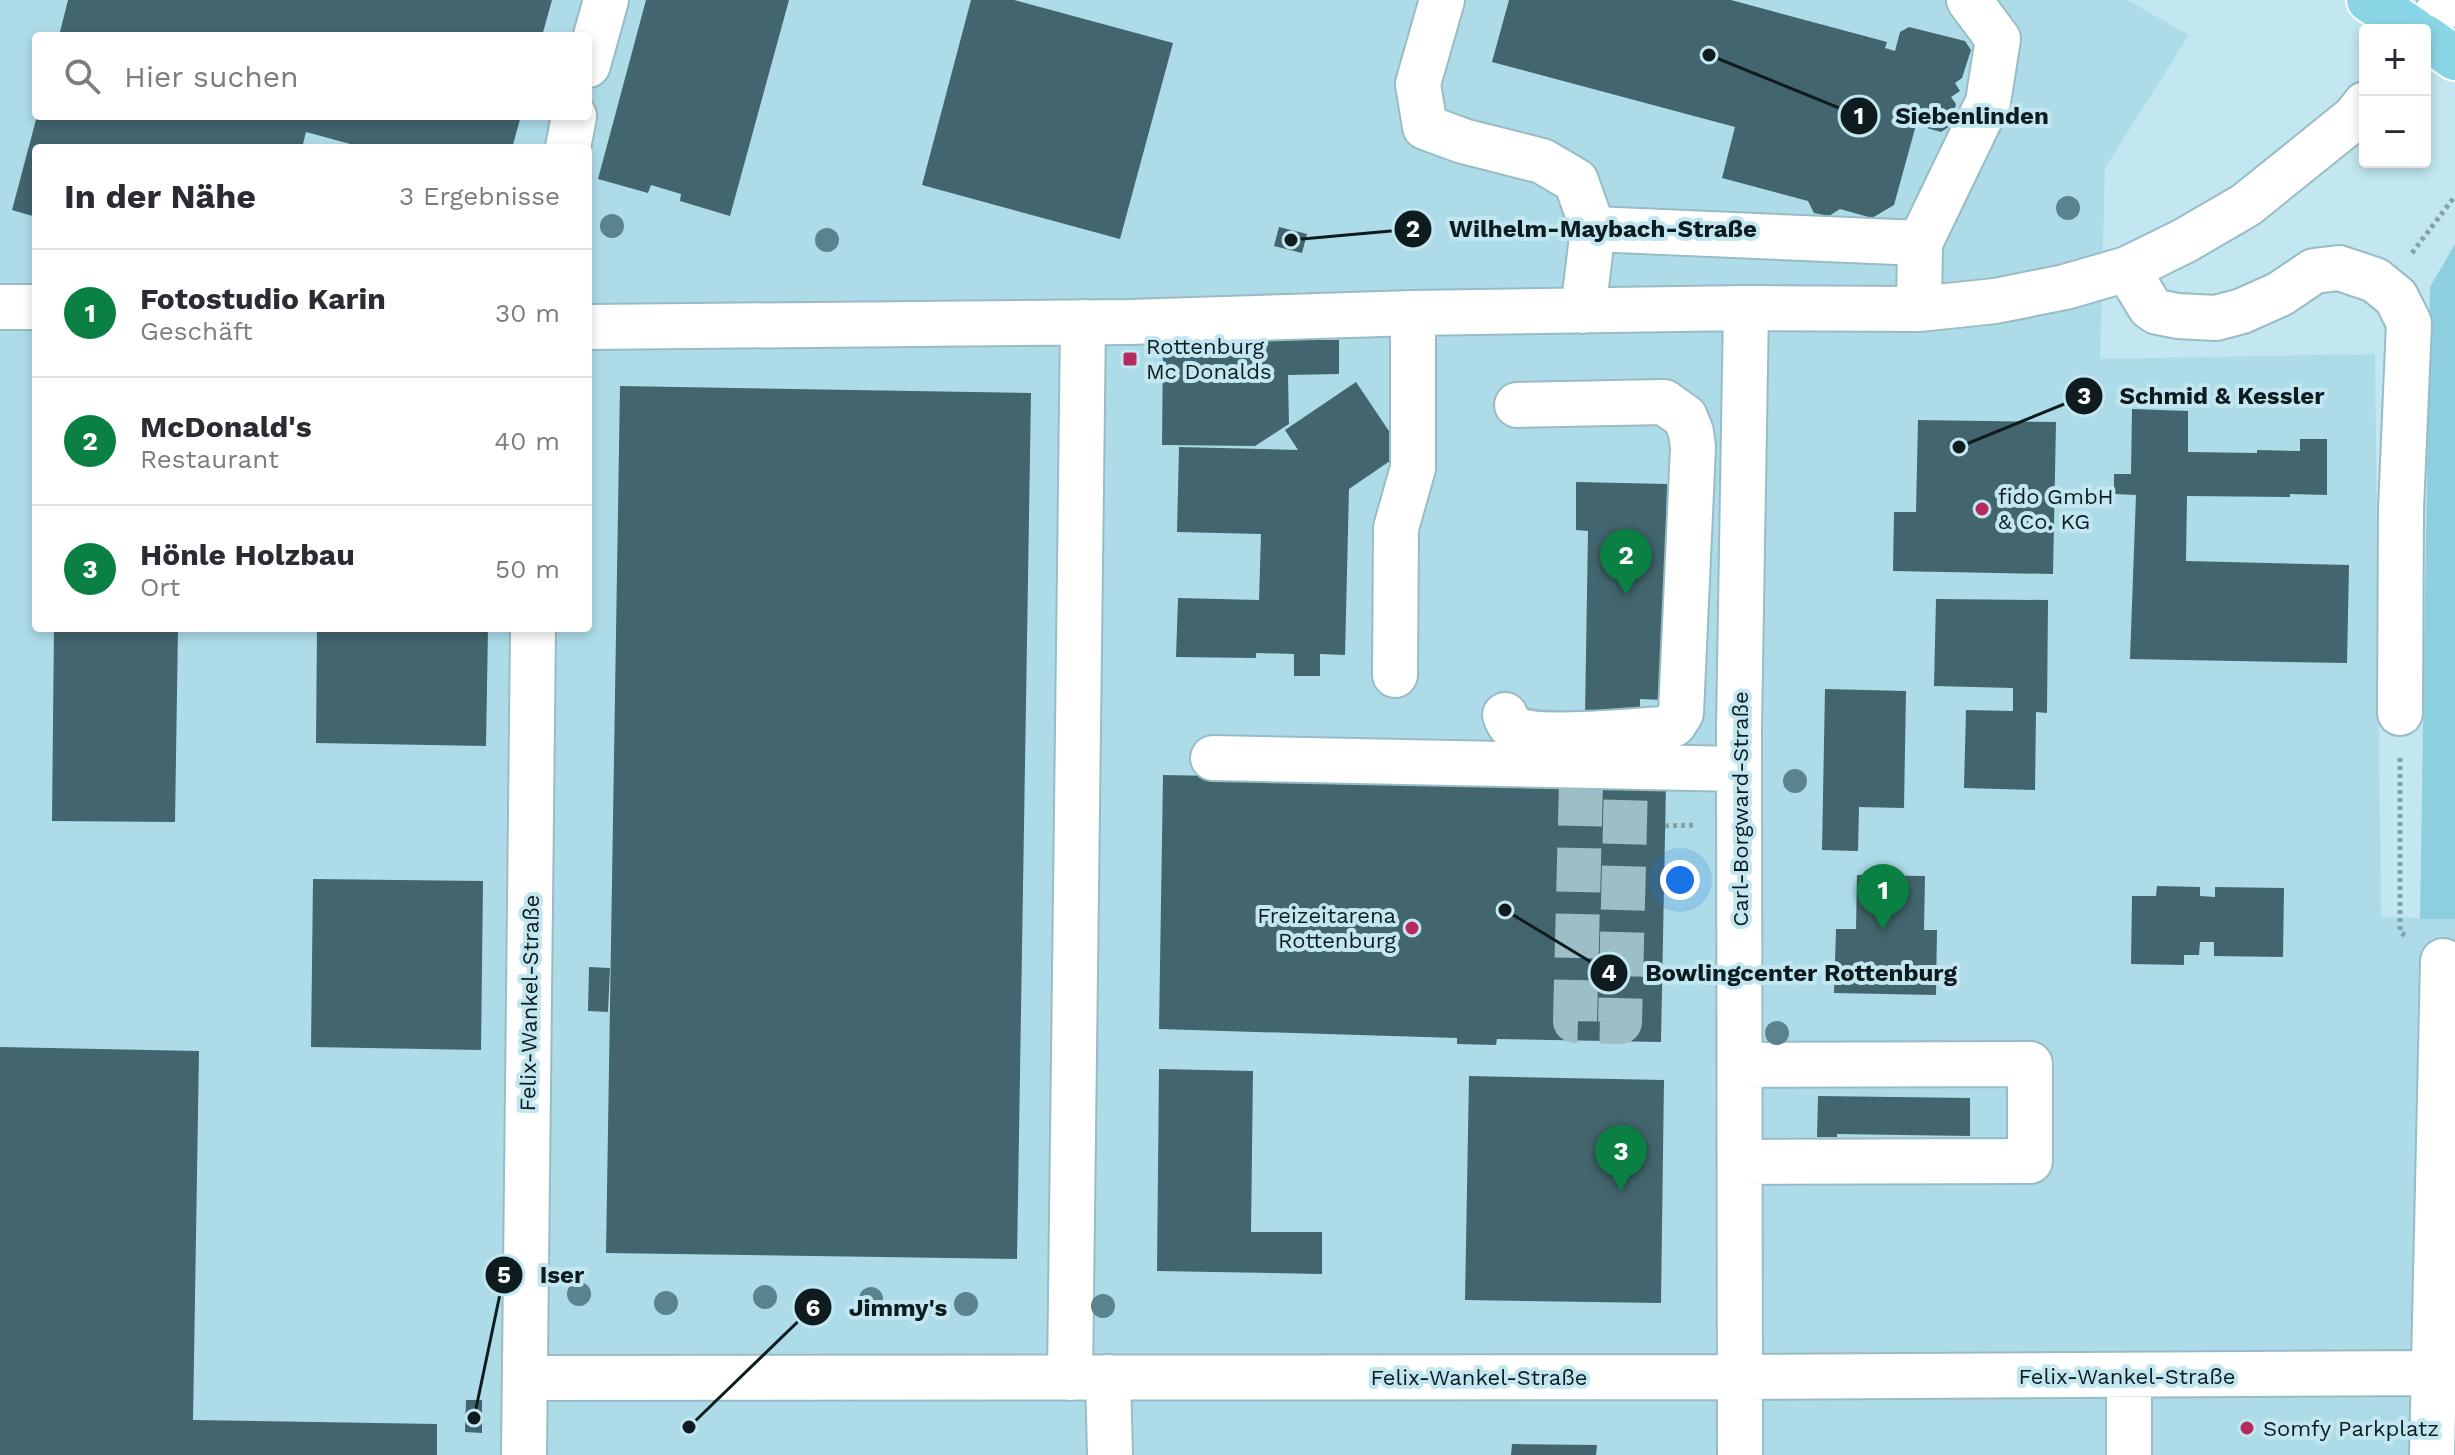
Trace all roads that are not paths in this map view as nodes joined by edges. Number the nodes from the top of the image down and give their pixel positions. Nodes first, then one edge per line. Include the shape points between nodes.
1 (606, 0) edge
2 (1442, 0) edge
3 (1969, 0) edge
4 (2369, 0) edge
5 (2446, 0) edge
6 (2405, 24) edge
7 (2429, 24) edge
8 (2431, 41) edge
9 (592, 51) edge
10 (2455, 58) edge
11 (2359, 112) edge
12 (573, 120) edge
13 (569, 144) edge
14 (1593, 229) junction
15 (1920, 243) junction
16 (2127, 269) junction
17 (0, 307) edge
18 (32, 307) edge
19 (1746, 308) junction
20 (1919, 309) junction
21 (1583, 311) junction
22 (1413, 313) junction
23 (1083, 322) junction
24 (592, 327) edge
25 (1517, 405) dead end
26 (533, 632) edge
27 (1395, 675) dead end
28 (2400, 713) road end
29 (1505, 715) dead end
30 (1213, 758) dead end
31 (1739, 769) junction
32 (2443, 961) road end
33 (1740, 1065) junction
34 (1740, 1162) junction
35 (2433, 1373) junction
36 (2129, 1376) junction
37 (1741, 1377) junction
38 (525, 1378) junction
39 (1089, 1378) junction
40 (524, 1455) edge
41 (1110, 1455) edge
42 (1740, 1455) edge
43 (2129, 1455) edge
44 (2432, 1455) edge

1 - 9 street
2 - 14 street via 1418,84 1425,127 1542,161 1576,181
3 - 15 street via 1998,39 1988,102
4 - 6 main road
5 - 7 street
8 - 10 main road
11 - 16 street via 2246,205
12 - 13 street
14 - 15 street
14 - 21 street
15 - 20 street
16 - 20 street via 1995,301
16 - 28 street via 2150,307 2178,316 2216,318 2242,311 2314,271 2339,268 2375,280 2396,297 2409,323
17 - 18 street
19 - 20 street
19 - 21 street
19 - 31 street, Carl-Borgward-Straße
21 - 22 street
22 - 23 street
22 - 27 street via 1413,468 1396,528
23 - 24 street
23 - 39 street
25 - 29 street via 1664,402 1685,417 1693,447 1681,713 1674,724 1663,729 1543,734 1510,725
26 - 38 street, Felix-Wankel-Straße
30 - 31 street via 1626,774
31 - 33 street, Carl-Borgward-Straße
32 - 35 street
33 - 34 street, Carl-Borgward-Straße
33 - 34 street via 2030,1064 2030,1161
34 - 37 street, Carl-Borgward-Straße
35 - 36 street, Felix-Wankel-Straße
35 - 44 street
36 - 37 street, Felix-Wankel-Straße
36 - 43 street
37 - 39 street, Felix-Wankel-Straße
37 - 42 street, Carl-Borgward-Straße
38 - 39 street, Felix-Wankel-Straße
38 - 40 street, Felix-Wankel-Straße
39 - 41 street

